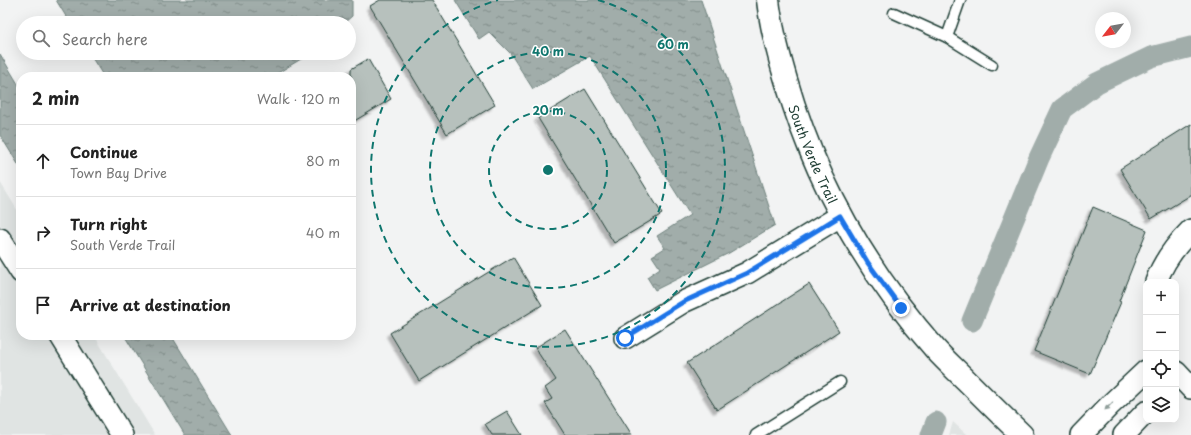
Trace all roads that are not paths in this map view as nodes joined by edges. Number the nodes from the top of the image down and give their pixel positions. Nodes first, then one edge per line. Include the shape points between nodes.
1 (768, 0) edge
2 (960, 0) edge
3 (894, 13) dead end
4 (947, 37) junction
5 (992, 65) dead end
6 (840, 216) junction
7 (1191, 230) edge
8 (0, 238) edge
9 (16, 264) edge
10 (1157, 279) edge
11 (625, 338) dead end
12 (63, 340) edge
13 (1143, 374) edge
14 (840, 382) dead end
15 (1143, 415) edge
16 (122, 435) edge
17 (756, 435) edge
18 (1022, 435) edge
19 (1080, 435) edge
20 (1124, 435) edge

1 - 6 street, South Verde Trail via 778,53 793,106 813,158
2 - 4 lane
3 - 4 lane
4 - 5 lane
6 - 11 street via 747,273 683,302
6 - 18 street, South Verde Trail via 868,263 901,308 937,351
7 - 10 street via 1172,251
8 - 9 street
12 - 16 street
13 -> 19 street
14 - 17 lane
15 - 20 street

